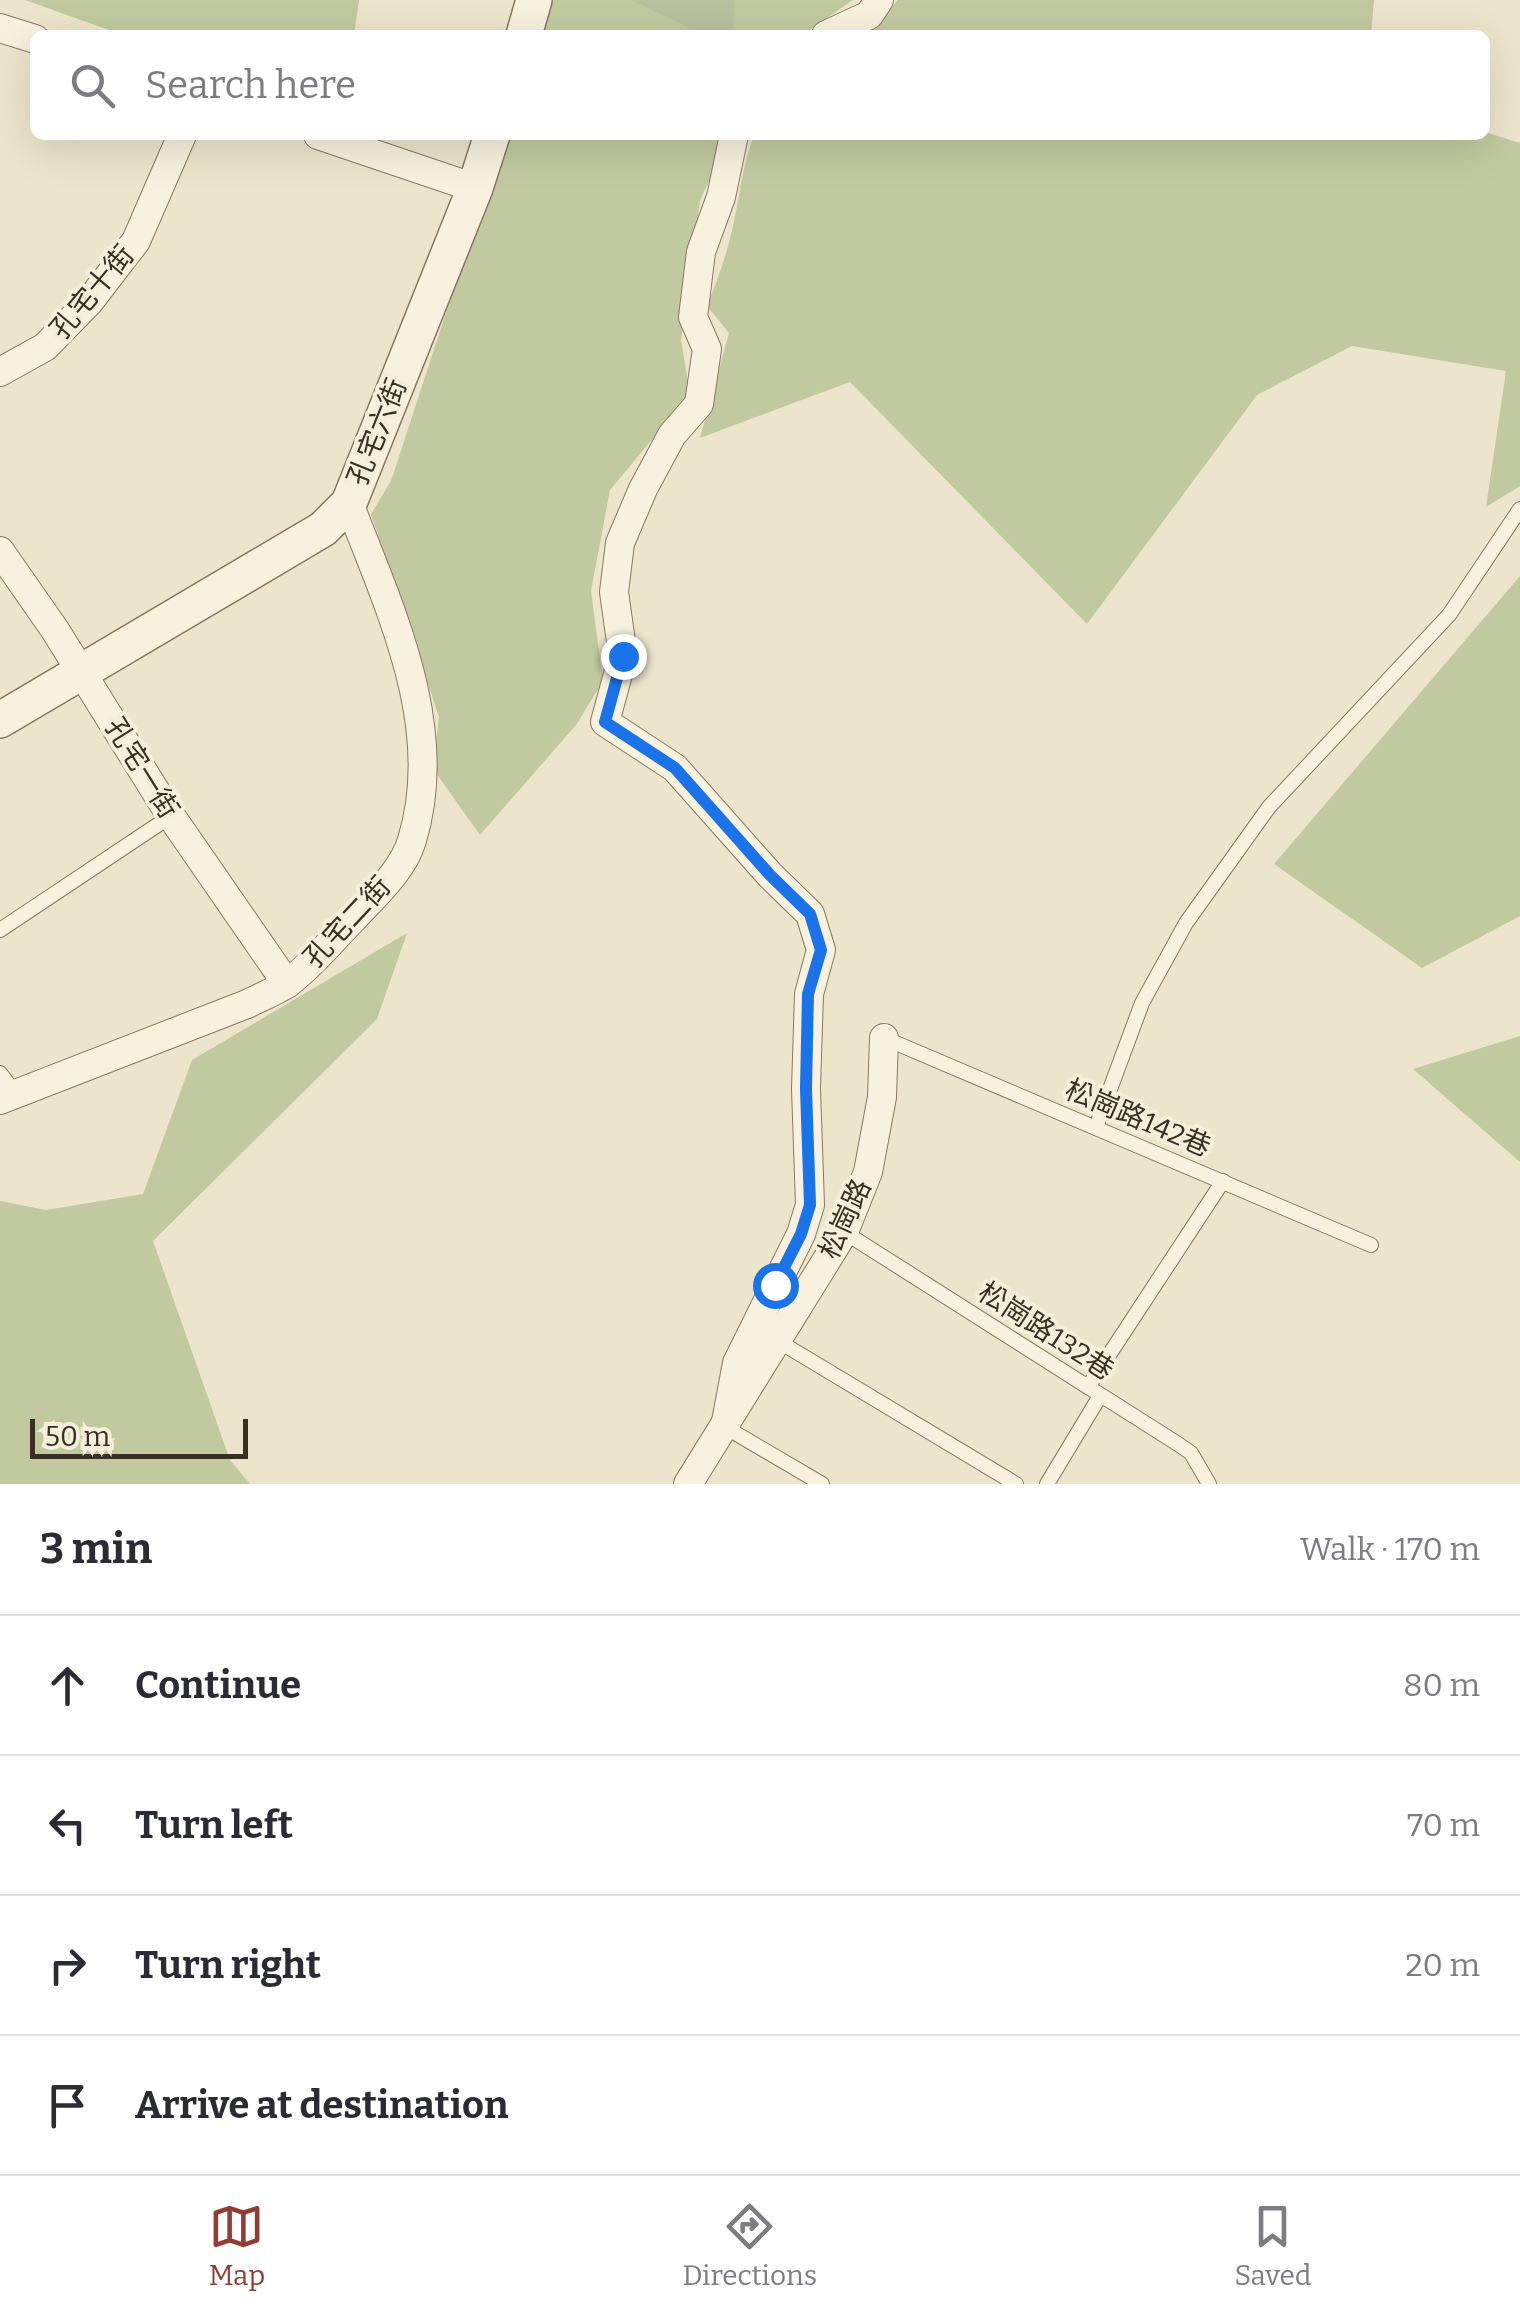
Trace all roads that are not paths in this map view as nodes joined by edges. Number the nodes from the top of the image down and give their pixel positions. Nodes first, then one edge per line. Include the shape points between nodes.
1 (534, 0) edge
2 (879, 0) edge
3 (0, 28) edge
4 (525, 30) edge
5 (838, 30) edge
6 (30, 37) edge
7 (180, 140) edge
8 (333, 140) edge
9 (490, 140) edge
10 (733, 140) edge
11 (475, 188) junction
12 (0, 372) edge
13 (349, 503) junction
14 (1520, 509) edge
15 (0, 551) edge
16 (81, 672) junction
17 (0, 720) edge
18 (171, 816) junction
19 (0, 930) edge
20 (287, 984) junction
21 (884, 1038) joint
22 (5, 1089) edge
23 (1096, 1127) junction
24 (1223, 1181) junction
25 (844, 1232) junction
26 (1371, 1245) dead end
27 (778, 1342) junction
28 (1094, 1391) junction
29 (725, 1427) junction
30 (688, 1484) edge
31 (822, 1484) edge
32 (1016, 1484) edge
33 (1046, 1484) edge
34 (1209, 1484) edge

1 - 4 street
2 - 5 street via 870,16
3 - 6 street
7 - 12 street, 孔宅十街 via 136,241 45,348
8 - 11 street
9 - 11 street, 孔宅六街
10 - 29 street via 692,317 706,348 699,404 672,436 620,544 614,592 623,656 605,722 675,768 810,914 821,950 808,994 810,1205 737,1363
11 - 13 street, 孔宅六街
13 - 16 street, 孔宅六街 via 323,529
13 - 20 street, 孔宅二街 via 419,707 421,782 412,842 391,878
14 - 23 lane via 1449,616 1269,807 1186,923 1142,1003
15 - 16 street, 孔宅一街
16 - 17 street, 孔宅六街
16 - 18 street, 孔宅一街
18 - 19 lane
18 - 20 street, 孔宅一街
20 - 22 street, 孔宅二街 via 248,1004
21 - 23 lane, 松崗路142巷
21 - 25 street, 松崗路 via 882,1097 868,1172
23 - 24 lane, 松崗路142巷
24 - 26 lane, 松崗路142巷
24 - 28 lane
25 - 27 street, 松崗路
25 - 28 lane, 松崗路132巷
27 - 29 street, 松崗路
27 - 32 lane
28 - 33 lane
28 - 34 lane, 松崗路132巷 via 1191,1453
29 - 30 street, 松崗路
29 - 31 lane

